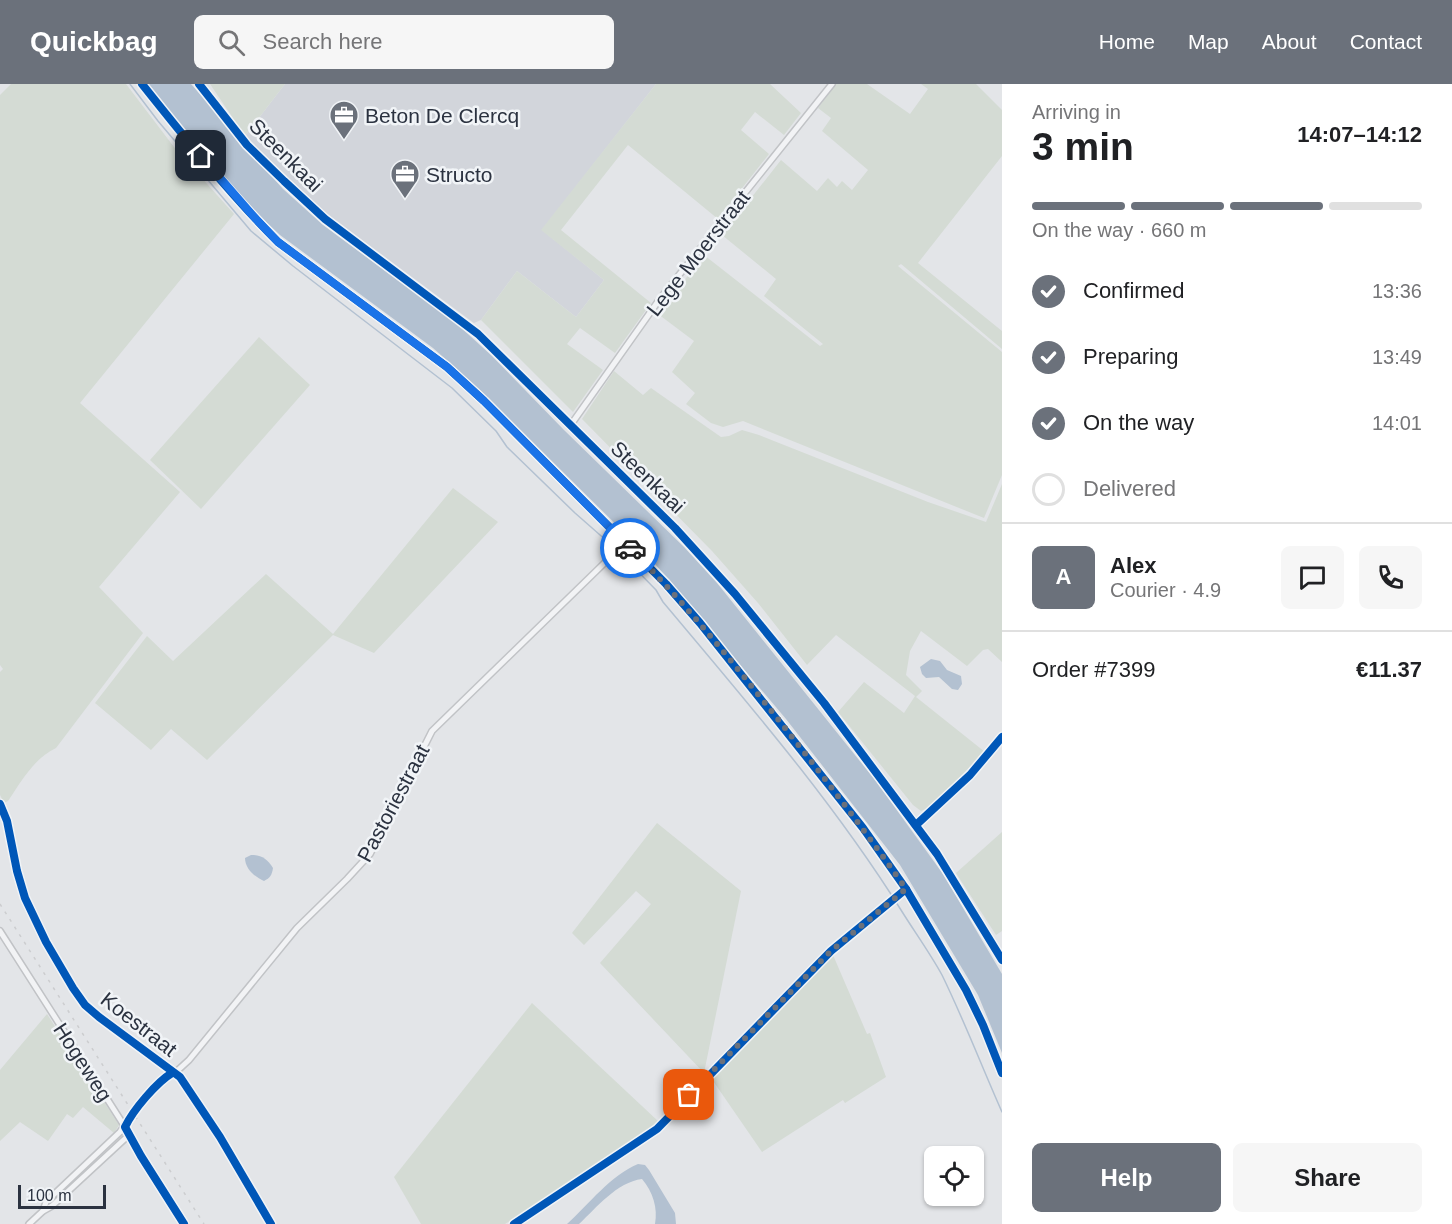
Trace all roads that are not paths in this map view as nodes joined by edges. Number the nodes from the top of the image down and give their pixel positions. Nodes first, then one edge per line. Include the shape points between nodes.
1 (142, 84) edge
2 (199, 84) edge
3 (832, 84) edge
4 (570, 426) junction
5 (620, 548) junction
6 (1002, 737) edge
7 (0, 804) edge
8 (916, 825) junction
9 (906, 889) junction
10 (0, 931) edge
11 (1002, 960) edge
12 (172, 1073) junction
13 (1002, 1073) edge
14 (125, 1126) junction
15 (130, 1134) junction
16 (99, 1152) junction
17 (104, 1157) junction
18 (75, 1173) junction
19 (81, 1179) junction
20 (42, 1211) junction
21 (29, 1224) edge
22 (184, 1224) edge
23 (271, 1224) edge
24 (514, 1224) edge

1 - 5 street via 278,242 447,367 484,401
2 - 4 street, Steenkaai via 284,182 325,219 478,334
3 - 4 street, Lege Moerstraat via 659,300
4 - 8 street, Steenkaai via 675,528 735,594
5 - 9 street via 666,584 708,632 856,819
5 - 12 street, Pastoriestraat via 432,731 370,854 297,928 189,1060
6 - 8 street via 970,775
7 - 12 street, Koestraat via 25,898 73,988 92,1011
8 - 11 street, Steenkaai
9 - 13 street via 966,990
9 - 24 street via 831,951 657,1129
10 - 14 street, Hogeweg
12 - 14 street, Pastoriestraat
12 - 23 street, Koestraat via 180,1077 196,1100
14 - 15 street, Hogeweg
14 - 16 street, Pastoriestraat
15 - 17 street, Pastoriestraat
15 - 22 street, Hogeweg
16 - 17 street
16 - 18 street, Pastoriestraat
17 - 19 street, Pastoriestraat
18 - 19 street
18 - 20 street, Pastoriestraat
19 - 20 street, Pastoriestraat
20 - 21 street, Pastoriestraat

